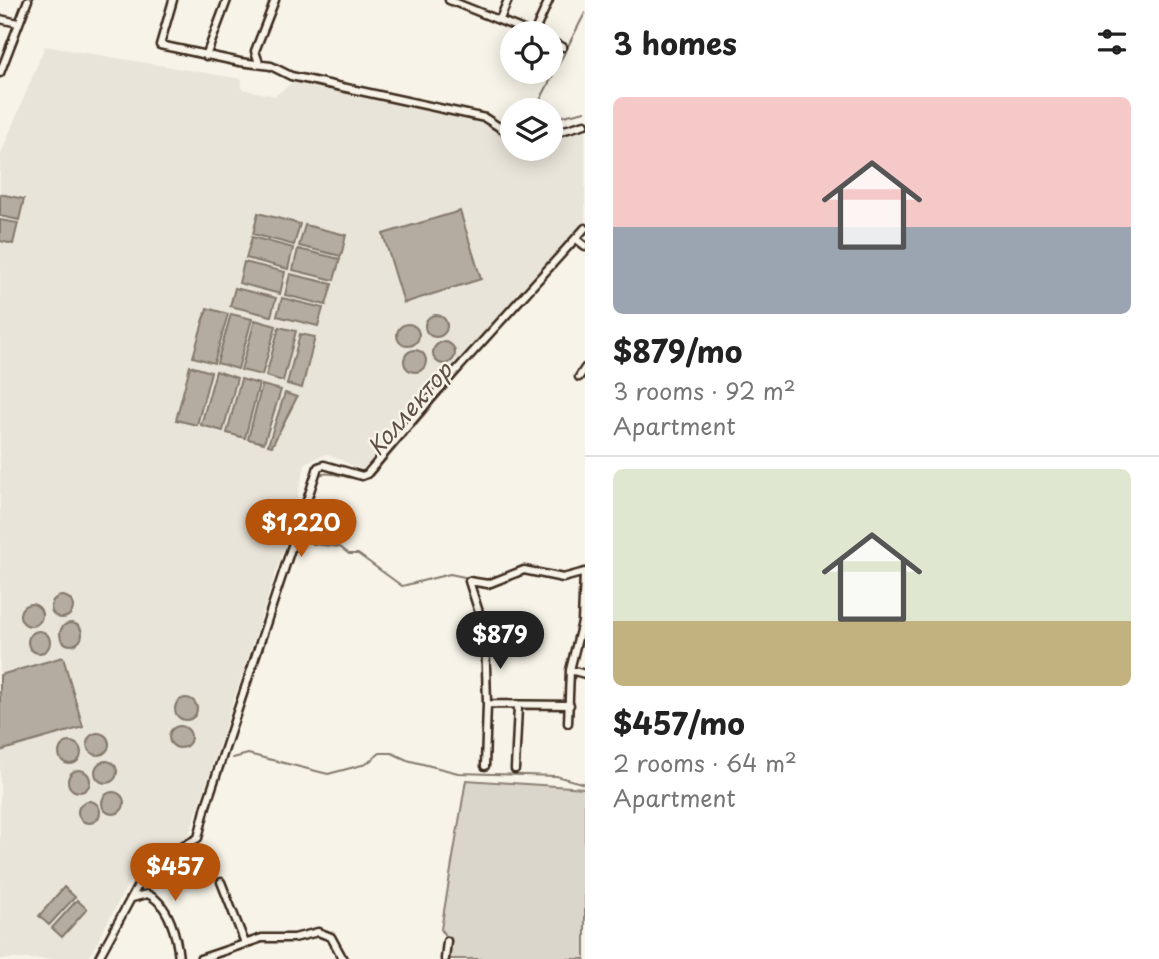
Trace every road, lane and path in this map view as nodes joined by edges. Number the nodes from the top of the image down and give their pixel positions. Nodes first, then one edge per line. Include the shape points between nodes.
1 (28, 0) edge
2 (173, 0) edge
3 (227, 0) edge
4 (275, 0) edge
5 (449, 0) edge
6 (508, 0) edge
7 (549, 0) edge
8 (463, 2) edge
9 (0, 19) edge
10 (500, 19) junction
11 (505, 21) edge
12 (539, 21) edge
13 (18, 23) junction
14 (206, 56) junction
15 (2, 59) edge
16 (259, 63) junction
17 (0, 73) edge
18 (585, 124) edge
19 (500, 128) edge
20 (563, 130) edge
21 (585, 229) edge
22 (576, 239) junction
23 (585, 246) edge
24 (585, 368) edge
25 (579, 377) dead end
26 (585, 573) edge
27 (583, 622) edge
28 (570, 670) junction
29 (585, 674) edge
30 (487, 704) junction
31 (570, 705) junction
32 (517, 706) junction
33 (568, 723) dead end
34 (485, 766) dead end
35 (515, 769) dead end
36 (220, 882) dead end
37 (132, 898) junction
38 (447, 941) dead end
39 (245, 943) junction
40 (98, 959) edge
41 (179, 959) edge
42 (200, 959) edge
43 (343, 959) edge
44 (445, 959) edge

1 - 13 street
2 - 14 street via 160,45
3 - 14 street
4 - 16 street via 256,51
5 - 8 street
6 - 10 street
7 - 12 street
8 - 10 street
9 - 13 street
10 - 11 street
13 - 15 street
14 - 16 street
15 - 17 street
16 - 19 street via 291,76 485,118
18 - 20 street
21 - 22 street
22 - 23 street
22 - 37 street via 367,474 318,467 198,838 151,863
24 - 25 street
26 - 27 street
26 - 30 street via 563,578 524,570 488,584 470,581 485,632
27 - 28 street
28 - 29 street
28 - 31 street
30 - 32 street
30 - 34 street
31 - 32 street
31 - 33 street
32 - 35 street
36 - 39 street
37 - 40 street
37 - 41 street via 147,894 162,906 178,941
38 - 44 street
39 - 42 street
39 - 43 street via 318,932 331,937

